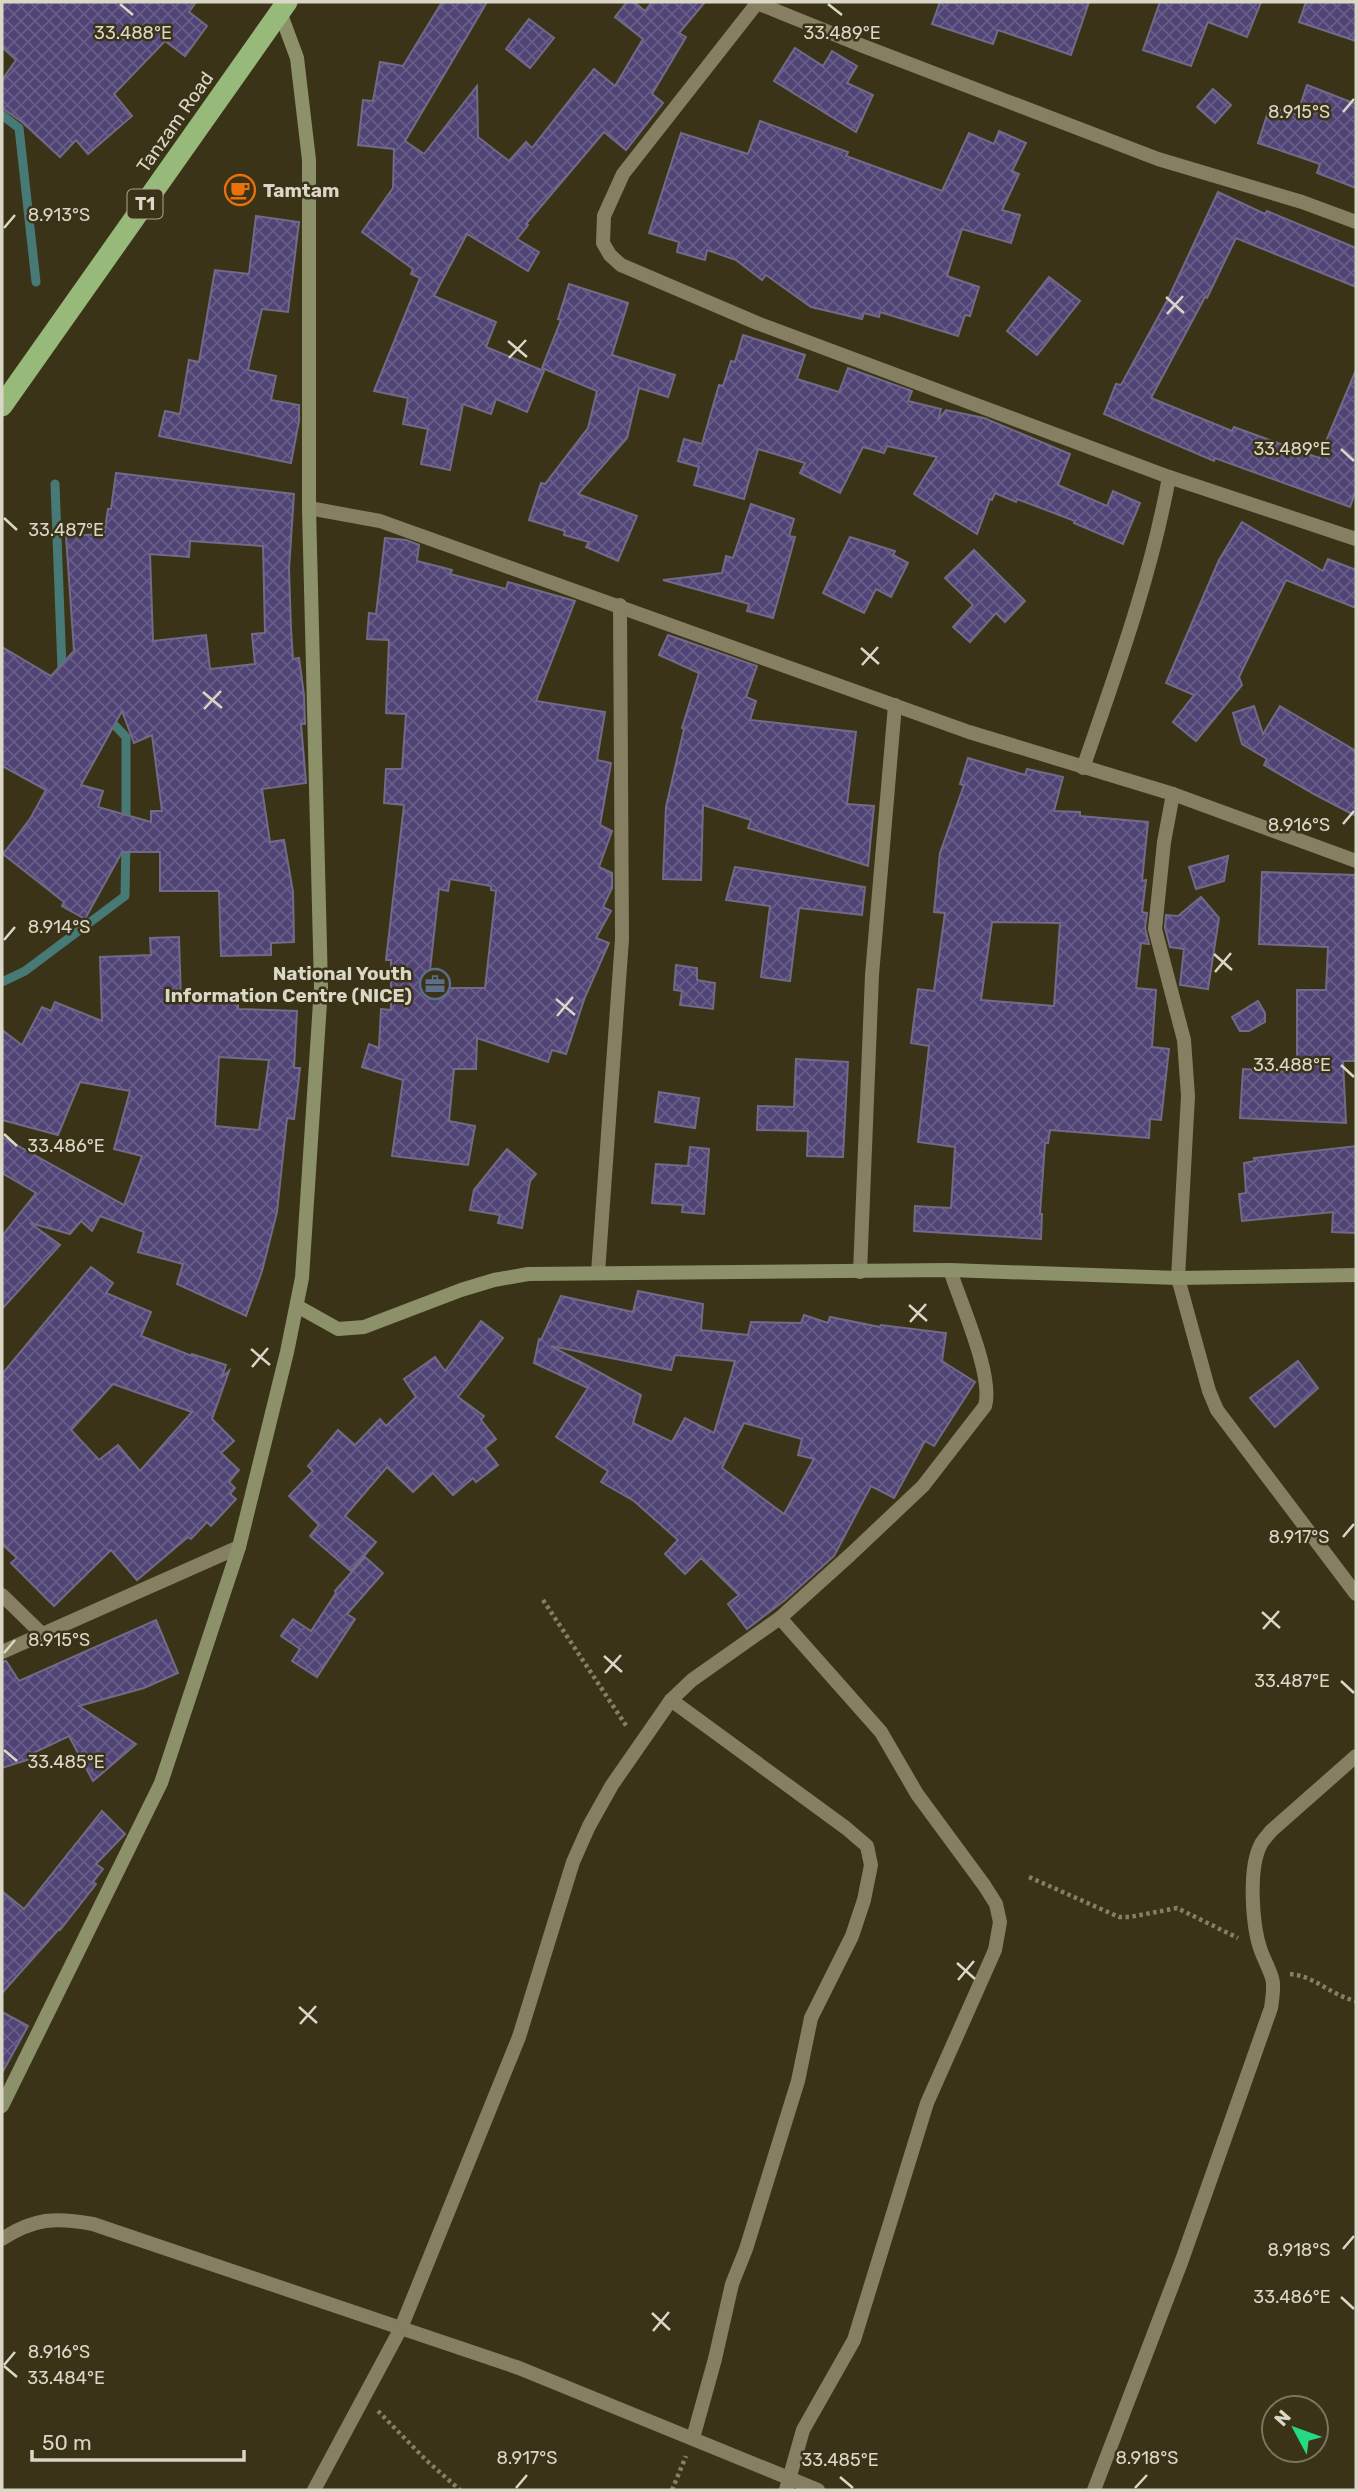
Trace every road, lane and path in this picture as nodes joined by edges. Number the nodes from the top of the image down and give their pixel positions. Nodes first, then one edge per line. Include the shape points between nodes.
1 (757, 2) edge
2 (284, 7) edge
3 (1356, 222) edge
4 (2, 406) edge
5 (1169, 477) junction
6 (309, 508) junction
7 (1356, 537) edge
8 (620, 606) junction
9 (895, 705) junction
10 (1083, 768) junction
11 (1173, 794) junction
12 (1356, 861) edge
13 (950, 1270) junction
14 (860, 1272) junction
15 (598, 1273) junction
16 (1356, 1275) edge
17 (1178, 1278) junction
18 (297, 1306) junction
19 (239, 1547) junction
20 (1356, 1594) edge
21 (2, 1595) edge
22 (543, 1600) dead end
23 (780, 1618) junction
24 (42, 1634) junction
25 (2, 1652) edge
26 (671, 1700) junction
27 (639, 1746) junction
28 (1356, 1756) edge
29 (1030, 1877) dead end
30 (1261, 1950) junction
31 (1273, 1975) junction
32 (1356, 2001) edge
33 (2, 2106) edge
34 (2, 2239) edge
35 (401, 2328) junction
36 (365, 2398) junction
37 (692, 2438) junction
38 (787, 2485) edge
39 (314, 2490) edge
40 (460, 2490) edge
41 (672, 2490) edge
42 (818, 2490) edge
43 (1094, 2490) edge

1 - 3 street via 1158,159
1 - 5 street via 623,174 604,216 603,243 610,255 621,265 757,323
2 - 4 highway, Tanzam Road / T1
2 - 6 main road via 297,58 309,160
5 - 7 street
5 - 10 street via 1133,619
6 - 8 street via 380,521
6 - 18 main road via 321,987
8 - 9 street
8 - 15 street via 622,939
9 - 10 street
9 - 14 street via 872,975
10 - 11 street
11 - 12 street
11 - 17 street via 1154,929 1184,1040 1188,1096
13 - 14 main road
13 - 17 main road
13 - 23 street via 985,1377 985,1406 923,1486
14 - 15 main road
15 - 18 main road via 528,1274 494,1280 363,1327 338,1329
16 - 17 main road
17 - 20 street via 1217,1410
18 - 19 main road
19 - 24 street
19 - 33 main road via 162,1783
21 - 24 street
22 - 27 path
23 - 26 street
23 - 38 street via 881,1732 917,1794 985,1885 1000,1923 995,1950 927,2104 854,2340 803,2430
24 - 25 street
26 - 27 street
26 - 37 street via 846,1828 867,1846 871,1865 852,1936 811,2018 798,2081 732,2284
27 - 35 street via 612,1785 573,1862 519,2037
28 - 30 street via 1261,1843 1253,1883
29 - 30 path via 1119,1917 1182,1909
30 - 31 street
31 - 32 path via 1310,1978
31 - 43 street via 1271,2008
34 - 35 street via 29,2224 50,2220 93,2224
35 - 36 street
35 - 37 street via 519,2368
36 - 39 street
36 - 40 path
37 - 38 street
37 - 41 path
38 - 42 street

